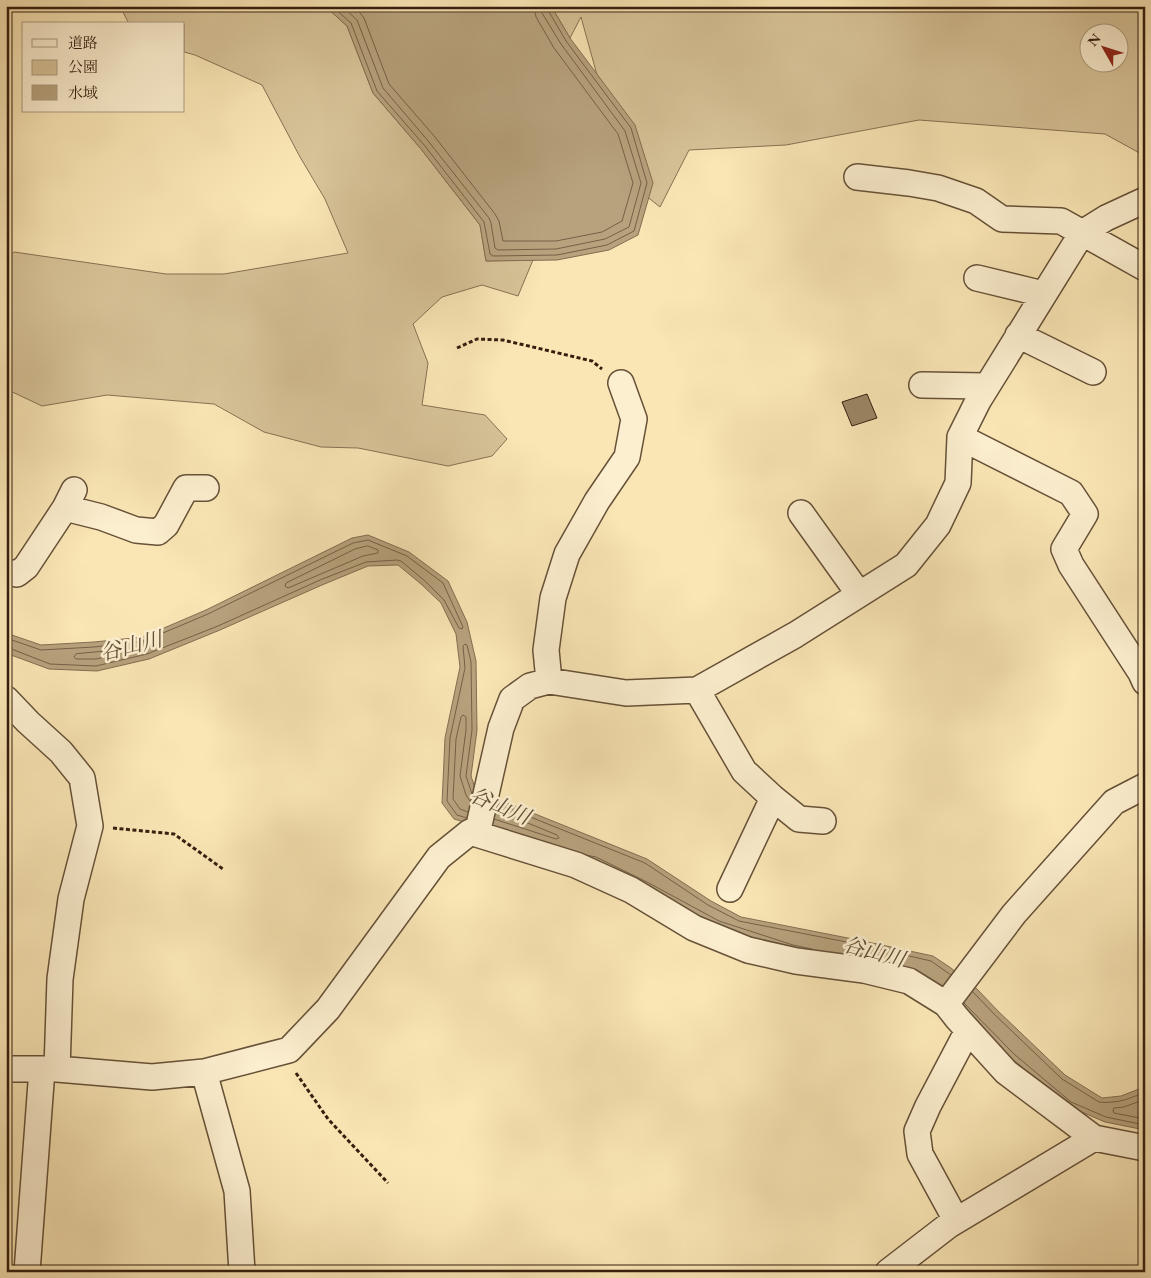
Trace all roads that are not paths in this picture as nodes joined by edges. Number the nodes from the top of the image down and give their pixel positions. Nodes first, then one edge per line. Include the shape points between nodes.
1 (857, 177) dead end
2 (1145, 200) edge
3 (1082, 233) junction
4 (1145, 268) edge
5 (977, 278) dead end
6 (1043, 294) junction
7 (1018, 335) junction
8 (1093, 372) dead end
9 (621, 383) road end
10 (922, 385) dead end
11 (986, 386) junction
12 (960, 437) junction
13 (206, 488) dead end
14 (801, 513) dead end
15 (6, 572) edge
16 (859, 594) junction
17 (550, 681) junction
18 (1145, 682) edge
19 (697, 690) junction
20 (6, 699) edge
21 (1145, 786) edge
22 (773, 798) junction
23 (823, 821) dead end
24 (477, 834) junction
25 (730, 889) dead end
26 (946, 1004) junction
27 (968, 1030) junction
28 (6, 1069) edge
29 (50, 1069) junction
30 (204, 1072) junction
31 (1094, 1138) junction
32 (1145, 1148) edge
33 (956, 1220) junction
34 (27, 1272) edge
35 (242, 1272) edge
36 (888, 1272) edge

1 - 3 street via 938,188 976,202 1002,219 1061,221
2 - 3 street
3 - 4 street
3 - 6 street
5 - 6 street
6 - 7 street
7 - 8 street
7 - 11 street
9 - 17 street via 634,419 627,457 596,501 567,554 553,598 546,650
10 - 11 street
11 - 12 street
12 - 16 street via 958,483 938,525 906,564
12 - 18 street via 1071,493 1085,514 1064,550
13 - 15 street via 186,488 158,532 136,530 101,517 69,499 26,567 17,574
14 - 16 street
16 - 19 street via 795,635
17 - 19 street via 626,693
17 - 24 street via 530,686 512,699 501,728
19 - 22 street via 744,770
20 - 29 street via 61,752 82,778 90,826 68,917
21 - 26 street via 1114,802 1014,914
22 - 23 street via 799,819
22 - 25 street
24 - 26 street via 576,865 631,890 694,928 748,950 909,981
24 - 30 street via 470,832 439,857 328,1009 289,1050
26 - 27 street
27 - 31 street via 1006,1072
27 - 33 street via 917,1131 920,1154
28 - 29 street
29 - 30 street via 152,1077
29 - 34 street
30 - 35 street via 237,1191
31 - 32 street
31 - 33 street
33 - 36 street

